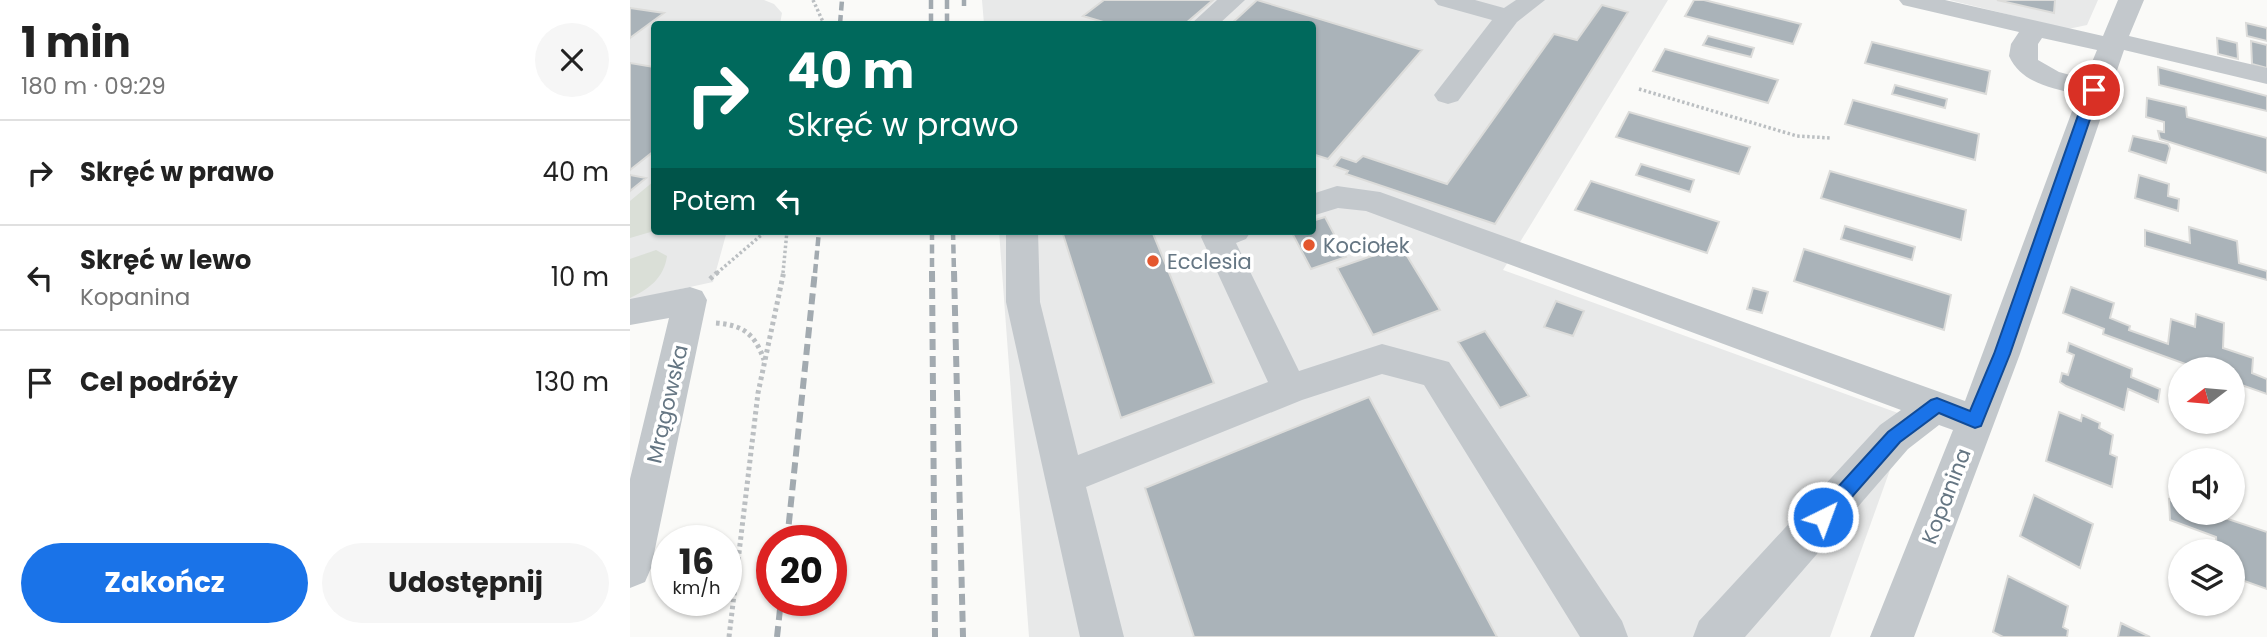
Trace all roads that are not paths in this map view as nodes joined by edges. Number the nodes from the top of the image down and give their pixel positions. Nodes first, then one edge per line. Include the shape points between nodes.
1 (1232, 0) edge
2 (1447, 0) edge
3 (1532, 0) edge
4 (1912, 0) edge
5 (2132, 0) edge
6 (1508, 17) junction
7 (1208, 21) edge
8 (2035, 29) junction
9 (2113, 43) junction
10 (2267, 76) edge
11 (2094, 90) junction
12 (1448, 94) dead end
13 (1316, 204) edge
14 (1022, 235) edge
15 (1221, 235) edge
16 (630, 312) edge
17 (1290, 388) junction
18 (1937, 405) junction
19 (1975, 421) junction
20 (1064, 478) junction
21 (630, 568) edge
22 (1102, 637) edge
23 (1606, 637) edge
24 (1715, 637) edge
25 (1892, 637) edge

1 - 7 street
2 - 6 street
3 - 6 street
4 - 8 street
5 - 9 street, Kopanina
6 - 12 street
8 - 9 street
8 - 11 street via 2021,46 2023,62 2041,73
9 - 10 street
9 - 11 street, Kopanina
11 - 19 street, Kopanina
13 - 18 street via 1336,197 1369,200
14 - 20 street via 1023,302
15 - 17 street
16 - 21 street, Mrągowska via 688,311
17 - 20 street
17 - 23 street via 1382,359 1436,373
18 - 19 street
18 - 24 street via 1894,437
19 - 25 street, Kopanina
20 - 22 street

